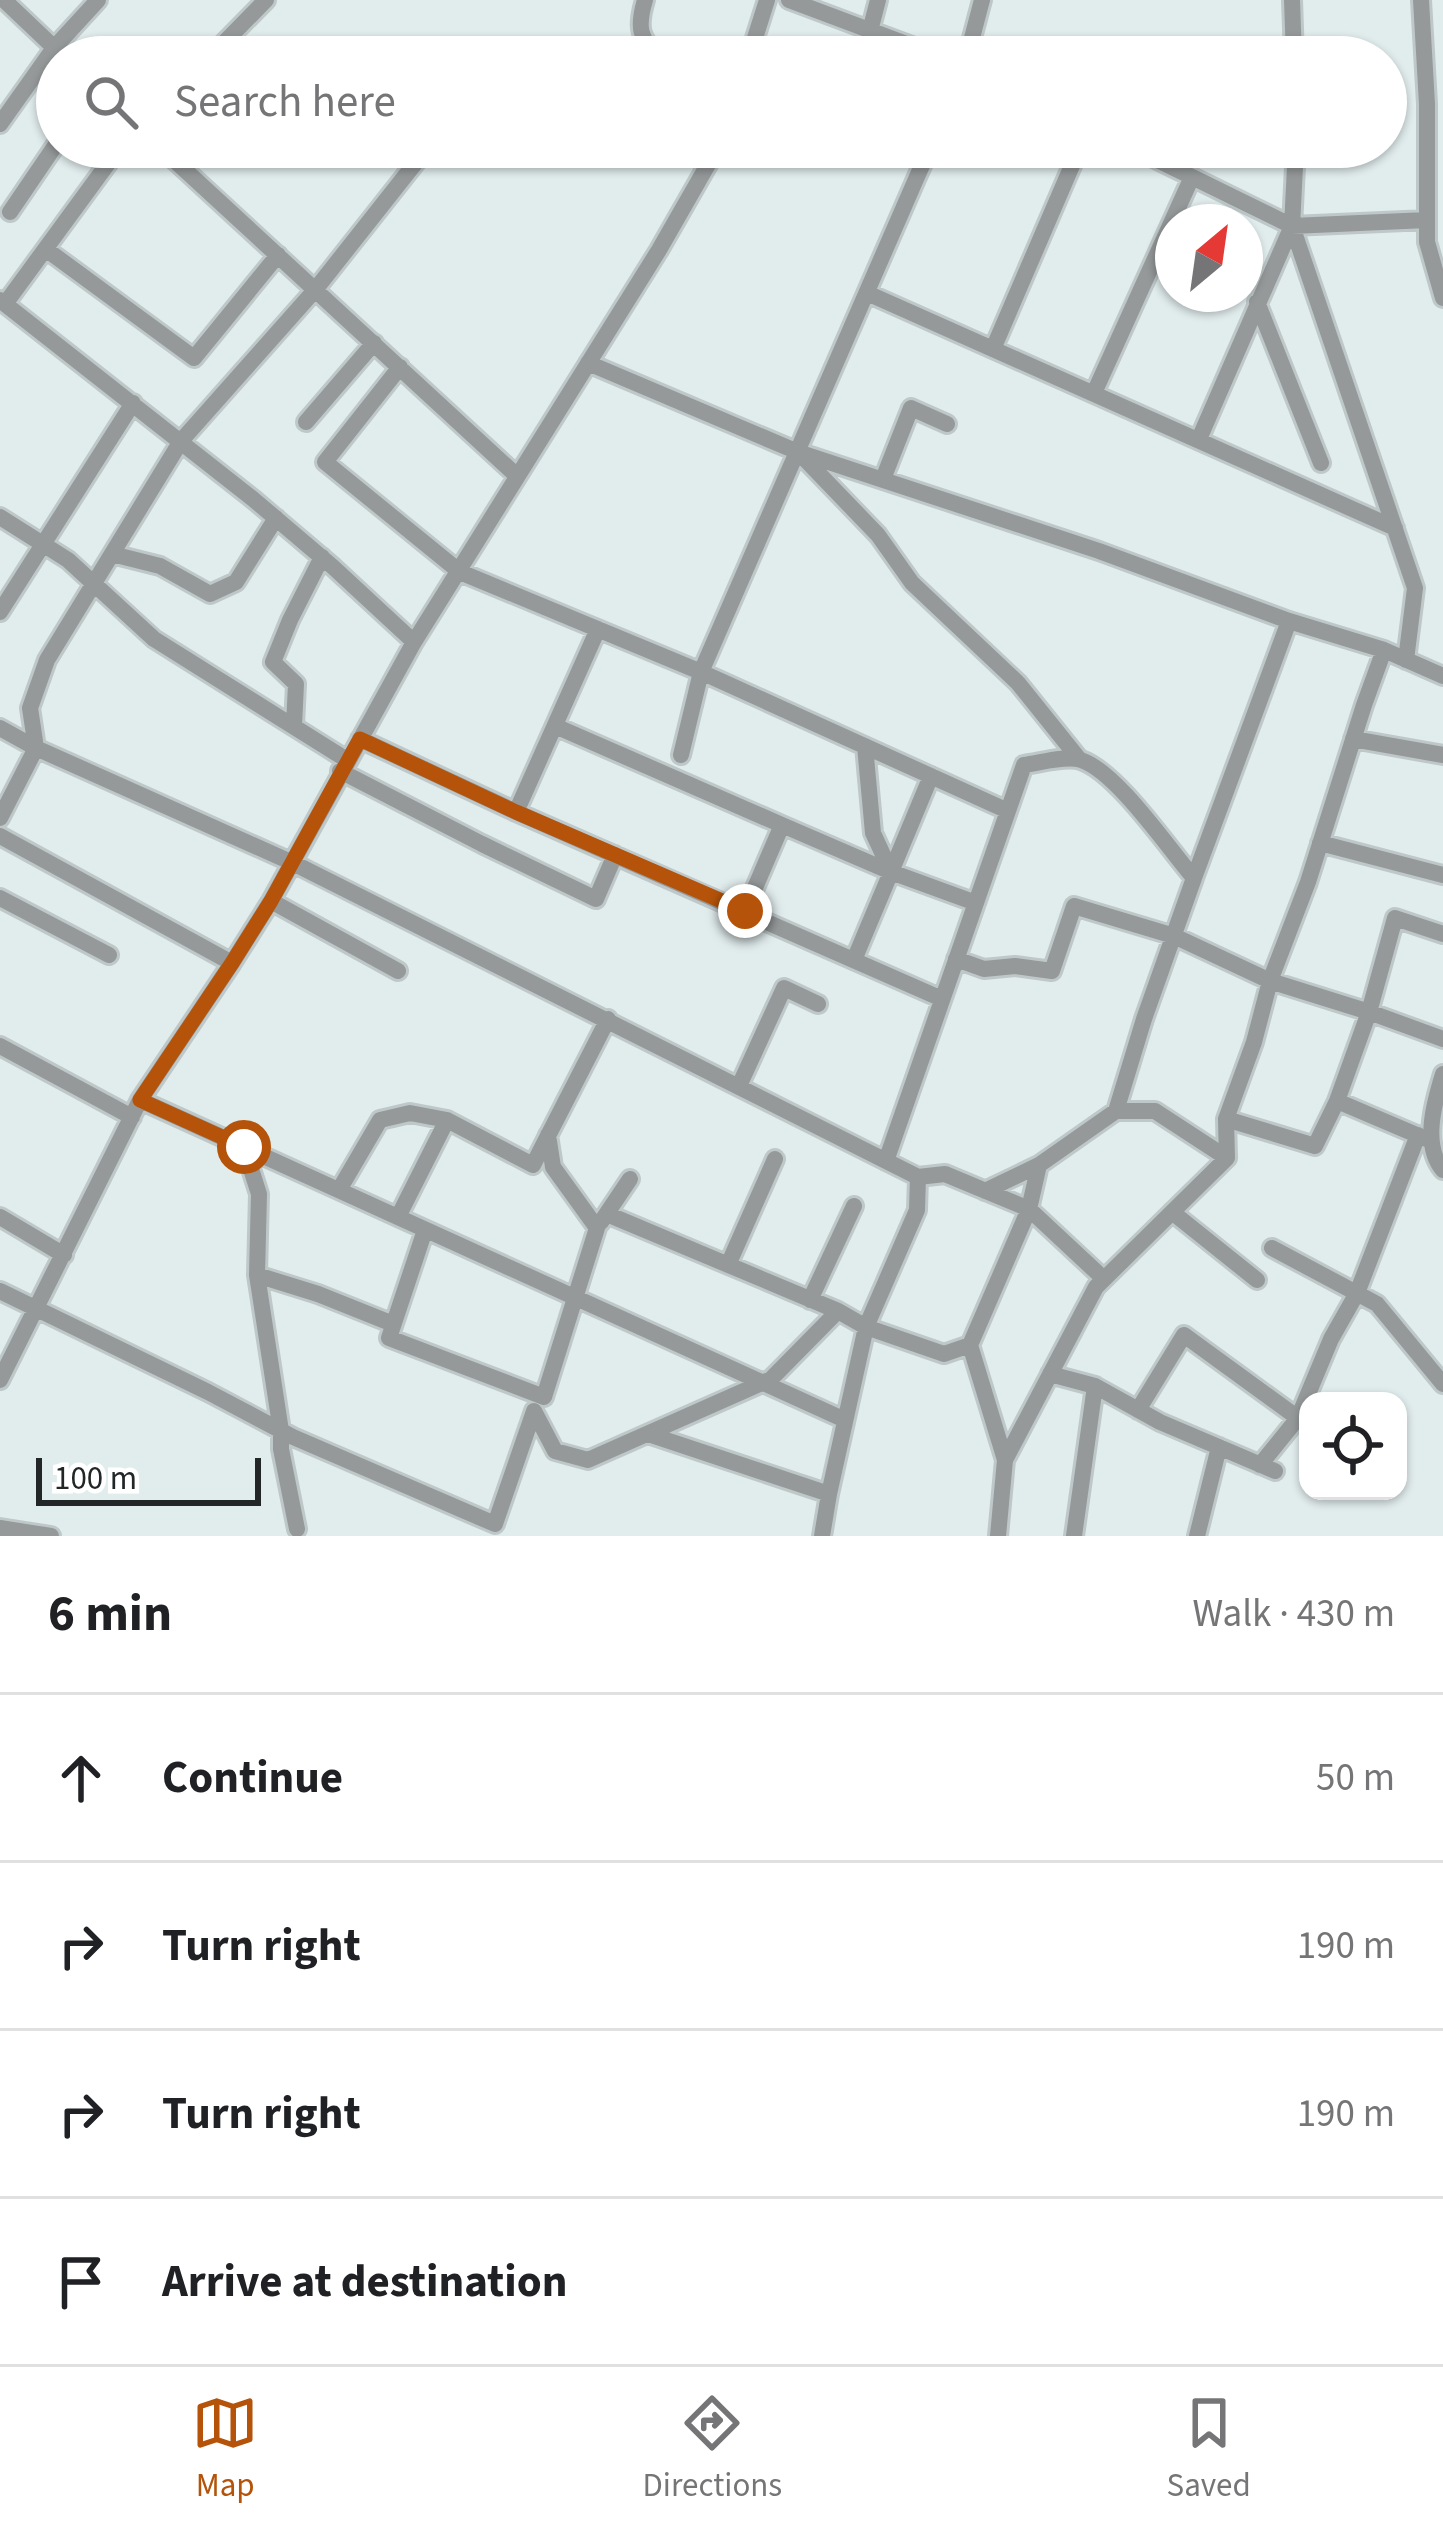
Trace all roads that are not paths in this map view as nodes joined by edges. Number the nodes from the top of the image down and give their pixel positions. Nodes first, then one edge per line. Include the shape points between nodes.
1 (4, 0) edge
2 (98, 0) edge
3 (266, 0) edge
4 (645, 0) edge
5 (766, 0) edge
6 (789, 0) edge
7 (878, 0) edge
8 (982, 0) edge
9 (1292, 0) edge
10 (1421, 0) edge
11 (870, 31) junction
12 (42, 36) edge
13 (71, 36) edge
14 (231, 36) edge
15 (642, 36) edge
16 (755, 36) edge
17 (884, 36) edge
18 (973, 36) edge
19 (1293, 36) edge
20 (36, 80) edge
21 (0, 124) edge
22 (40, 168) edge
23 (105, 168) edge
24 (183, 168) edge
25 (412, 168) edge
26 (706, 168) edge
27 (921, 168) edge
28 (1071, 168) edge
29 (1174, 168) edge
30 (1295, 168) edge
31 (1192, 177) junction
32 (10, 212) dead end
33 (1427, 220) junction
34 (1292, 226) junction
35 (47, 250) junction
36 (278, 255) junction
37 (1263, 289) edge
38 (316, 290) junction
39 (867, 293) junction
40 (1443, 298) edge
41 (3, 302) edge
42 (1253, 312) edge
43 (1261, 312) edge
44 (374, 343) junction
45 (993, 349) junction
46 (588, 363) junction
47 (400, 368) junction
48 (1094, 393) junction
49 (133, 403) junction
50 (306, 422) dead end
51 (947, 424) dead end
52 (1199, 439) junction
53 (182, 441) junction
54 (798, 452) junction
55 (1321, 463) dead end
56 (517, 476) junction
57 (883, 479) junction
58 (0, 517) edge
59 (276, 518) junction
60 (1395, 528) junction
61 (42, 545) junction
62 (112, 554) junction
63 (322, 557) junction
64 (460, 572) junction
65 (95, 583) junction
66 (0, 612) edge
67 (1288, 621) junction
68 (598, 629) junction
69 (414, 642) junction
70 (1384, 650) junction
71 (1406, 660) junction
72 (701, 672) junction
73 (1443, 676) edge
74 (294, 726) junction
75 (555, 726) junction
76 (0, 728) edge
77 (360, 739) junction
78 (1353, 739) junction
79 (865, 746) junction
80 (35, 748) junction
81 (681, 754) dead end
82 (1443, 755) edge
83 (1078, 759) junction
84 (344, 765) junction
85 (931, 776) junction
86 (1008, 811) junction
87 (516, 812) junction
88 (0, 818) edge
89 (782, 825) junction
90 (0, 836) edge
91 (1320, 843) junction
92 (615, 855) junction
93 (293, 862) junction
94 (891, 872) junction
95 (1443, 875) edge
96 (1194, 878) junction
97 (0, 898) edge
98 (271, 901) junction
99 (976, 903) junction
100 (745, 911) junction
101 (1443, 934) edge
102 (1174, 937) junction
103 (109, 955) dead end
104 (956, 958) junction
105 (854, 960) junction
106 (232, 963) junction
107 (398, 971) dead end
108 (1270, 981) junction
109 (942, 999) junction
110 (818, 1004) dead end
111 (1369, 1012) junction
112 (608, 1019) junction
113 (1443, 1039) edge
114 (0, 1046) edge
115 (1443, 1074) edge
116 (739, 1086) junction
117 (1337, 1101) junction
118 (136, 1108) junction
119 (1116, 1111) junction
120 (1226, 1119) junction
121 (447, 1120) junction
122 (548, 1136) junction
123 (1424, 1138) junction
124 (244, 1147) junction
125 (1227, 1158) junction
126 (775, 1159) dead end
127 (886, 1161) junction
128 (1039, 1165) junction
129 (1443, 1170) edge
130 (918, 1177) junction
131 (630, 1179) dead end
132 (339, 1190) junction
133 (986, 1191) junction
134 (854, 1206) dead end
135 (1029, 1209) junction
136 (1172, 1212) junction
137 (0, 1217) edge
138 (398, 1217) junction
139 (602, 1221) junction
140 (425, 1229) junction
141 (1272, 1249) dead end
142 (64, 1256) junction
143 (728, 1265) junction
144 (257, 1275) junction
145 (1104, 1279) junction
146 (1257, 1280) dead end
147 (0, 1291) edge
148 (1357, 1293) junction
149 (574, 1297) junction
150 (810, 1300) junction
151 (37, 1310) junction
152 (838, 1311) junction
153 (393, 1324) junction
154 (866, 1327) junction
155 (970, 1346) junction
156 (1050, 1374) junction
157 (0, 1380) edge
158 (762, 1383) junction
159 (1443, 1384) edge
160 (1095, 1386) junction
161 (1138, 1410) junction
162 (1298, 1418) junction
163 (845, 1420) junction
164 (281, 1431) junction
165 (648, 1434) junction
166 (1219, 1447) junction
167 (1005, 1460) junction
168 (829, 1494) junction
169 (0, 1528) edge
170 (297, 1529) dead end
171 (51, 1536) edge
172 (822, 1536) edge
173 (998, 1536) edge
174 (1074, 1536) edge
175 (1197, 1536) edge

1 - 12 street
2 - 13 street
3 - 14 street
4 - 15 street
5 - 16 street
6 - 11 street
7 - 11 street
8 - 18 street
9 - 19 street
10 - 33 street
11 - 17 street
20 - 21 street
22 - 32 street
23 - 35 street
24 - 36 street
25 - 38 street
26 - 46 street
27 - 39 street
28 - 45 street
29 - 31 street
30 - 34 street
31 - 34 street
31 - 48 street
33 - 34 street
33 - 40 street
34 - 37 street
34 - 60 street
35 - 36 street via 194,358
35 - 41 street
36 - 38 street
38 - 44 street
38 - 53 street
39 - 45 street
39 - 54 street
41 - 49 street
42 - 52 street
43 - 55 street
44 - 47 street
44 - 50 street
45 - 48 street
46 - 54 street
46 - 56 street
47 - 56 street
47 - 64 street via 325,462
48 - 52 street
49 - 53 street
49 - 61 street
51 - 57 street via 910,408
52 - 60 street
53 - 59 street
53 - 62 street
54 - 57 street
54 - 72 street
54 - 83 street via 912,583 1018,683
56 - 64 street
57 - 67 street
58 - 61 street
59 - 62 street via 236,582 210,594 160,566
59 - 63 street
60 - 71 street via 1415,588
61 - 65 street
61 - 66 street
62 - 65 street
63 - 69 street
63 - 74 street via 273,662 296,684
64 - 68 street
64 - 69 street
65 - 74 street via 154,639
65 - 80 street via 47,660 29,708
67 - 70 street
67 - 96 street
68 - 72 street
68 - 75 street
69 - 77 street
70 - 71 street
70 - 78 street
71 - 73 street
72 - 79 street
72 - 81 street
74 - 84 street
75 - 87 street
75 - 89 street
76 - 80 street
77 - 84 street
77 - 87 street
78 - 82 street
78 - 91 street
79 - 85 street
79 - 94 street via 873,833
80 - 88 street
80 - 93 street
83 - 86 street via 1024,765
83 - 96 street via 1122,792
84 - 92 street via 596,898
84 - 93 street
85 - 86 street
85 - 94 street
86 - 99 street
87 - 92 street
89 - 94 street
89 - 100 street
90 - 106 street
91 - 95 street
91 - 108 street
92 - 100 street
93 - 98 street
93 - 112 street
94 - 99 street
94 - 105 street
96 - 102 street
97 - 103 street
98 - 106 street
98 - 107 street
99 - 104 street
100 - 105 street
101 - 111 street via 1395,918
102 - 104 street via 1074,906 1052,971 984,969
102 - 108 street
102 - 119 street
104 - 109 street
105 - 109 street
106 - 118 street
108 - 111 street
108 - 120 street
109 - 127 street
110 - 116 street via 784,988
111 - 113 street
111 - 117 street
112 - 116 street
112 - 122 street
114 - 118 street
115 - 123 street
116 - 127 street
117 - 120 street via 1316,1145
117 - 123 street
118 - 124 street
118 - 142 street
119 - 125 street via 1154,1111
119 - 128 street
120 - 125 street
121 - 122 street via 533,1166
121 - 132 street via 410,1113 380,1120
121 - 138 street
122 - 139 street via 553,1167
123 - 129 street
123 - 148 street
124 - 132 street
124 - 144 street via 259,1195
125 - 136 street
126 - 143 street
127 - 130 street
128 - 133 street
128 - 135 street
130 - 133 street via 945,1174
130 - 154 street via 917,1210
131 - 139 street
132 - 138 street
133 - 135 street
134 - 150 street
135 - 145 street
135 - 155 street
136 - 145 street
136 - 146 street
137 - 142 street
138 - 140 street
139 - 143 street
139 - 149 street
140 - 149 street
140 - 153 street
141 - 148 street
142 - 151 street
143 - 150 street
144 - 153 street
144 - 164 street
145 - 156 street
147 - 151 street
148 - 159 street via 1377,1304
148 - 162 street
149 - 153 street via 544,1397 388,1338
149 - 158 street
150 - 152 street
151 - 157 street
151 - 164 street
152 - 154 street
152 - 158 street
154 - 155 street via 944,1354
154 - 163 street
155 - 167 street
156 - 160 street
156 - 167 street
158 - 163 street
158 - 165 street
160 - 161 street
160 - 174 street
161 - 162 street via 1184,1334
161 - 166 street
162 - 166 street via 1268,1468
163 - 168 street
164 - 165 street via 495,1524 534,1411 555,1451 588,1460
164 - 170 street
165 - 168 street
166 - 175 street
167 - 173 street
168 - 172 street
169 - 171 street

